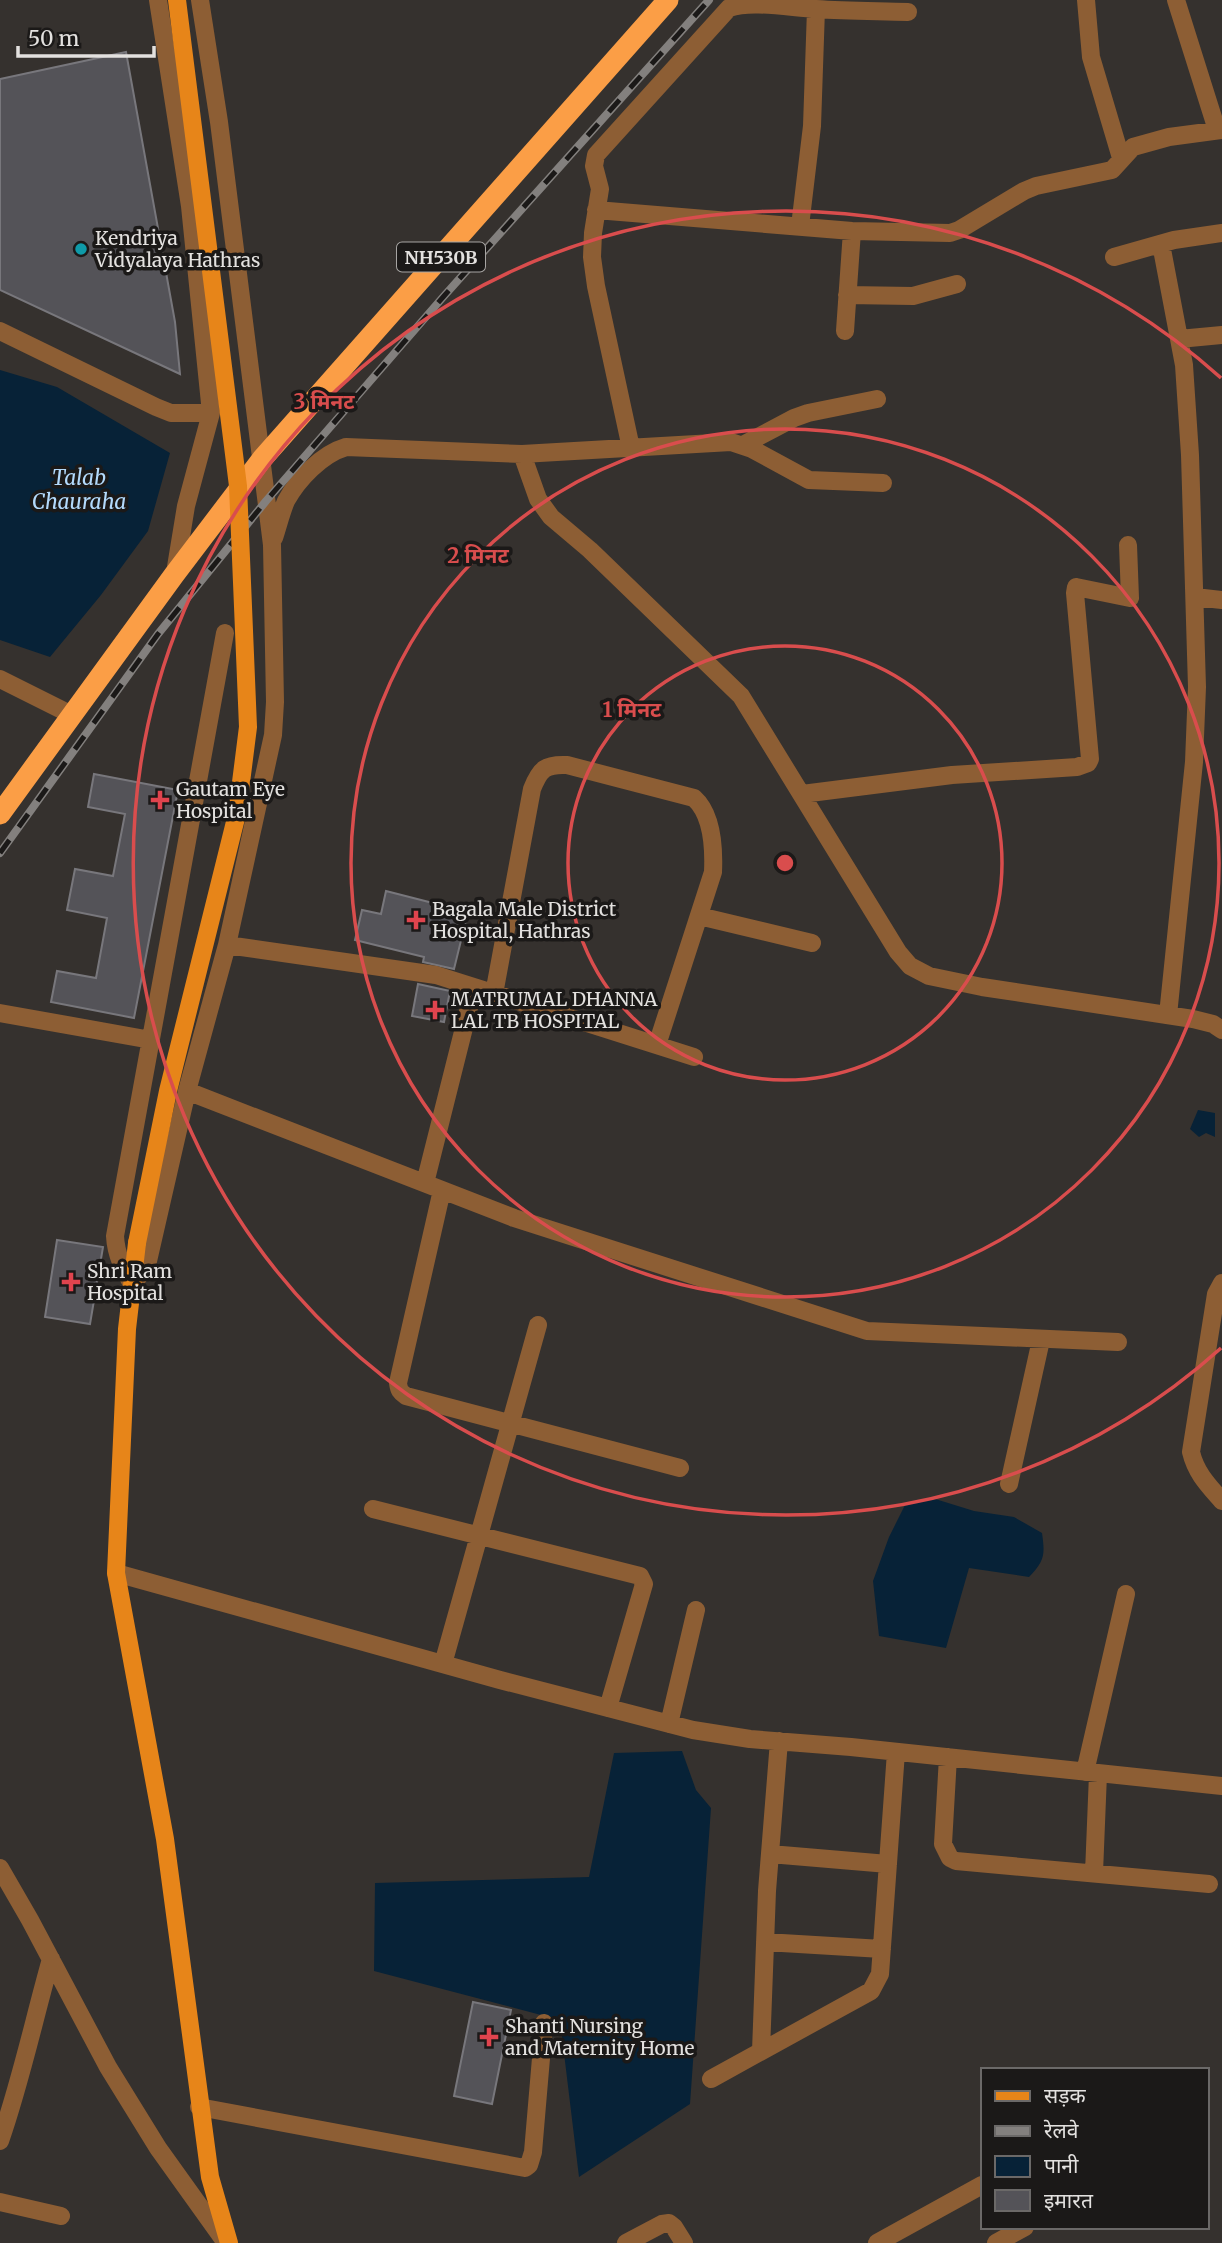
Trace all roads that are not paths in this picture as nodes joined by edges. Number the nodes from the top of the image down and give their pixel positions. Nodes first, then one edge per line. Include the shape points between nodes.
1 (158, 0) edge
2 (177, 0) edge
3 (200, 0) edge
4 (668, 0) edge
5 (1086, 0) edge
6 (1176, 0) edge
7 (816, 9) junction
8 (908, 12) dead end
9 (1220, 130) edge
10 (1121, 159) junction
11 (596, 211) junction
12 (800, 226) junction
13 (852, 231) junction
14 (1222, 233) edge
15 (1161, 244) junction
16 (1114, 257) dead end
17 (957, 284) dead end
18 (847, 295) junction
19 (0, 331) edge
20 (845, 331) dead end
21 (1222, 335) edge
22 (1179, 339) junction
23 (877, 399) dead end
24 (211, 413) junction
25 (743, 444) junction
26 (631, 447) junction
27 (522, 454) junction
28 (262, 459) junction
29 (883, 483) dead end
30 (272, 545) junction
31 (1128, 545) dead end
32 (174, 575) junction
33 (1195, 597) junction
34 (1222, 600) edge
35 (225, 633) dead end
36 (0, 679) edge
37 (72, 715) junction
38 (803, 794) junction
39 (0, 814) edge
40 (699, 916) junction
41 (812, 943) dead end
42 (227, 945) junction
43 (474, 988) junction
44 (494, 994) junction
45 (0, 1013) edge
46 (1168, 1016) junction
47 (1222, 1030) edge
48 (151, 1040) junction
49 (657, 1045) junction
50 (694, 1057) dead end
51 (187, 1091) junction
52 (434, 1186) junction
53 (1222, 1283) edge
54 (132, 1284) junction
55 (538, 1325) dead end
56 (1041, 1340) junction
57 (1118, 1342) dead end
58 (511, 1422) junction
59 (680, 1468) dead end
60 (1009, 1484) dead end
61 (1222, 1501) edge
62 (373, 1509) dead end
63 (479, 1536) junction
64 (116, 1573) junction
65 (1126, 1594) dead end
66 (695, 1610) dead end
67 (443, 1664) junction
68 (608, 1708) junction
69 (669, 1724) junction
70 (779, 1741) junction
71 (896, 1752) junction
72 (948, 1757) junction
73 (1091, 1773) junction
74 (1222, 1787) edge
75 (770, 1854) junction
76 (888, 1864) junction
77 (0, 1868) edge
78 (1094, 1873) junction
79 (1209, 1884) dead end
80 (765, 1942) junction
81 (882, 1949) junction
82 (51, 1959) junction
83 (544, 2023) dead end
84 (761, 2051) junction
85 (710, 2079) dead end
86 (199, 2107) junction
87 (0, 2141) edge
88 (981, 2186) edge
89 (0, 2202) edge
90 (61, 2216) dead end
91 (1021, 2229) edge
92 (888, 2240) edge
93 (228, 2243) edge
94 (626, 2243) edge
95 (684, 2243) edge
96 (996, 2243) edge

1 - 24 street via 190,206
2 - 54 main road, bridge via 238,486 248,727 237,814 176,1053
3 - 28 street
4 - 28 highway, NH530B
5 - 10 street via 1091,58
6 - 9 street
7 - 8 street
7 - 11 street via 761,4 729,8 596,155 600,189
7 - 12 street via 812,126
9 - 10 street via 1133,146
10 - 13 street via 1112,170 1024,191 950,233
11 - 12 street
11 - 26 street via 592,257 596,286
12 - 13 street
13 - 18 street
14 - 15 street
15 - 16 street
15 - 22 street
17 - 18 street via 913,296
18 - 20 street
19 - 24 street via 171,413
21 - 22 street
22 - 33 street via 1190,455
23 - 25 street via 808,413
24 - 32 street via 186,506
25 - 26 street
25 - 29 street via 809,480
26 - 27 street
27 - 30 street via 346,447 330,453 307,473 287,500
27 - 38 street via 538,499 551,517 741,696
28 - 30 street
28 - 32 highway, NH530B
30 - 42 street via 273,735
31 - 38 street via 1130,598 1076,587 1074,593 1088,762 1077,767 952,775
32 - 37 highway, NH530B
33 - 34 street
33 - 46 street via 1195,762
35 - 48 street
36 - 37 street
37 - 39 highway, NH530B
38 - 46 street via 898,952 919,971 982,987
40 - 41 street
40 - 44 street via 713,872 706,813 700,803 567,765 546,767 532,789
40 - 49 street
42 - 43 street via 436,975
42 - 51 street
43 - 44 street
43 - 52 street
44 - 49 street
45 - 48 street
46 - 47 street via 1213,1024
48 - 54 street via 115,1236 120,1263
49 - 50 street
51 - 52 street
51 - 54 street via 148,1261
52 - 56 street via 514,1218 867,1331
52 - 58 street via 399,1390 406,1396
53 - 61 street via 1214,1302 1191,1452 1202,1480
54 - 64 main road
55 - 58 street
56 - 57 street
56 - 60 street
58 - 59 street
58 - 63 street
62 - 63 street
63 - 67 street
63 - 68 street via 634,1574 643,1581
64 - 67 street
64 - 86 main road via 165,1839
65 - 73 street
66 - 69 street
67 - 68 street
68 - 69 street
69 - 70 street
70 - 71 street
70 - 75 street
71 - 72 street
71 - 76 street
72 - 73 street
72 - 78 street via 943,1844 950,1858
73 - 74 street
73 - 78 street
75 - 76 street
75 - 80 street
76 - 81 street
77 - 82 street
78 - 79 street
80 - 81 street
80 - 84 street
81 - 84 street via 880,1975 871,1991
82 - 87 street
82 - 93 street via 108,2067 158,2148
83 - 86 street via 533,2152 525,2168
84 - 85 street
86 - 93 main road via 210,2177
88 - 92 street
89 - 90 street
91 - 96 street
94 - 95 street via 669,2223

